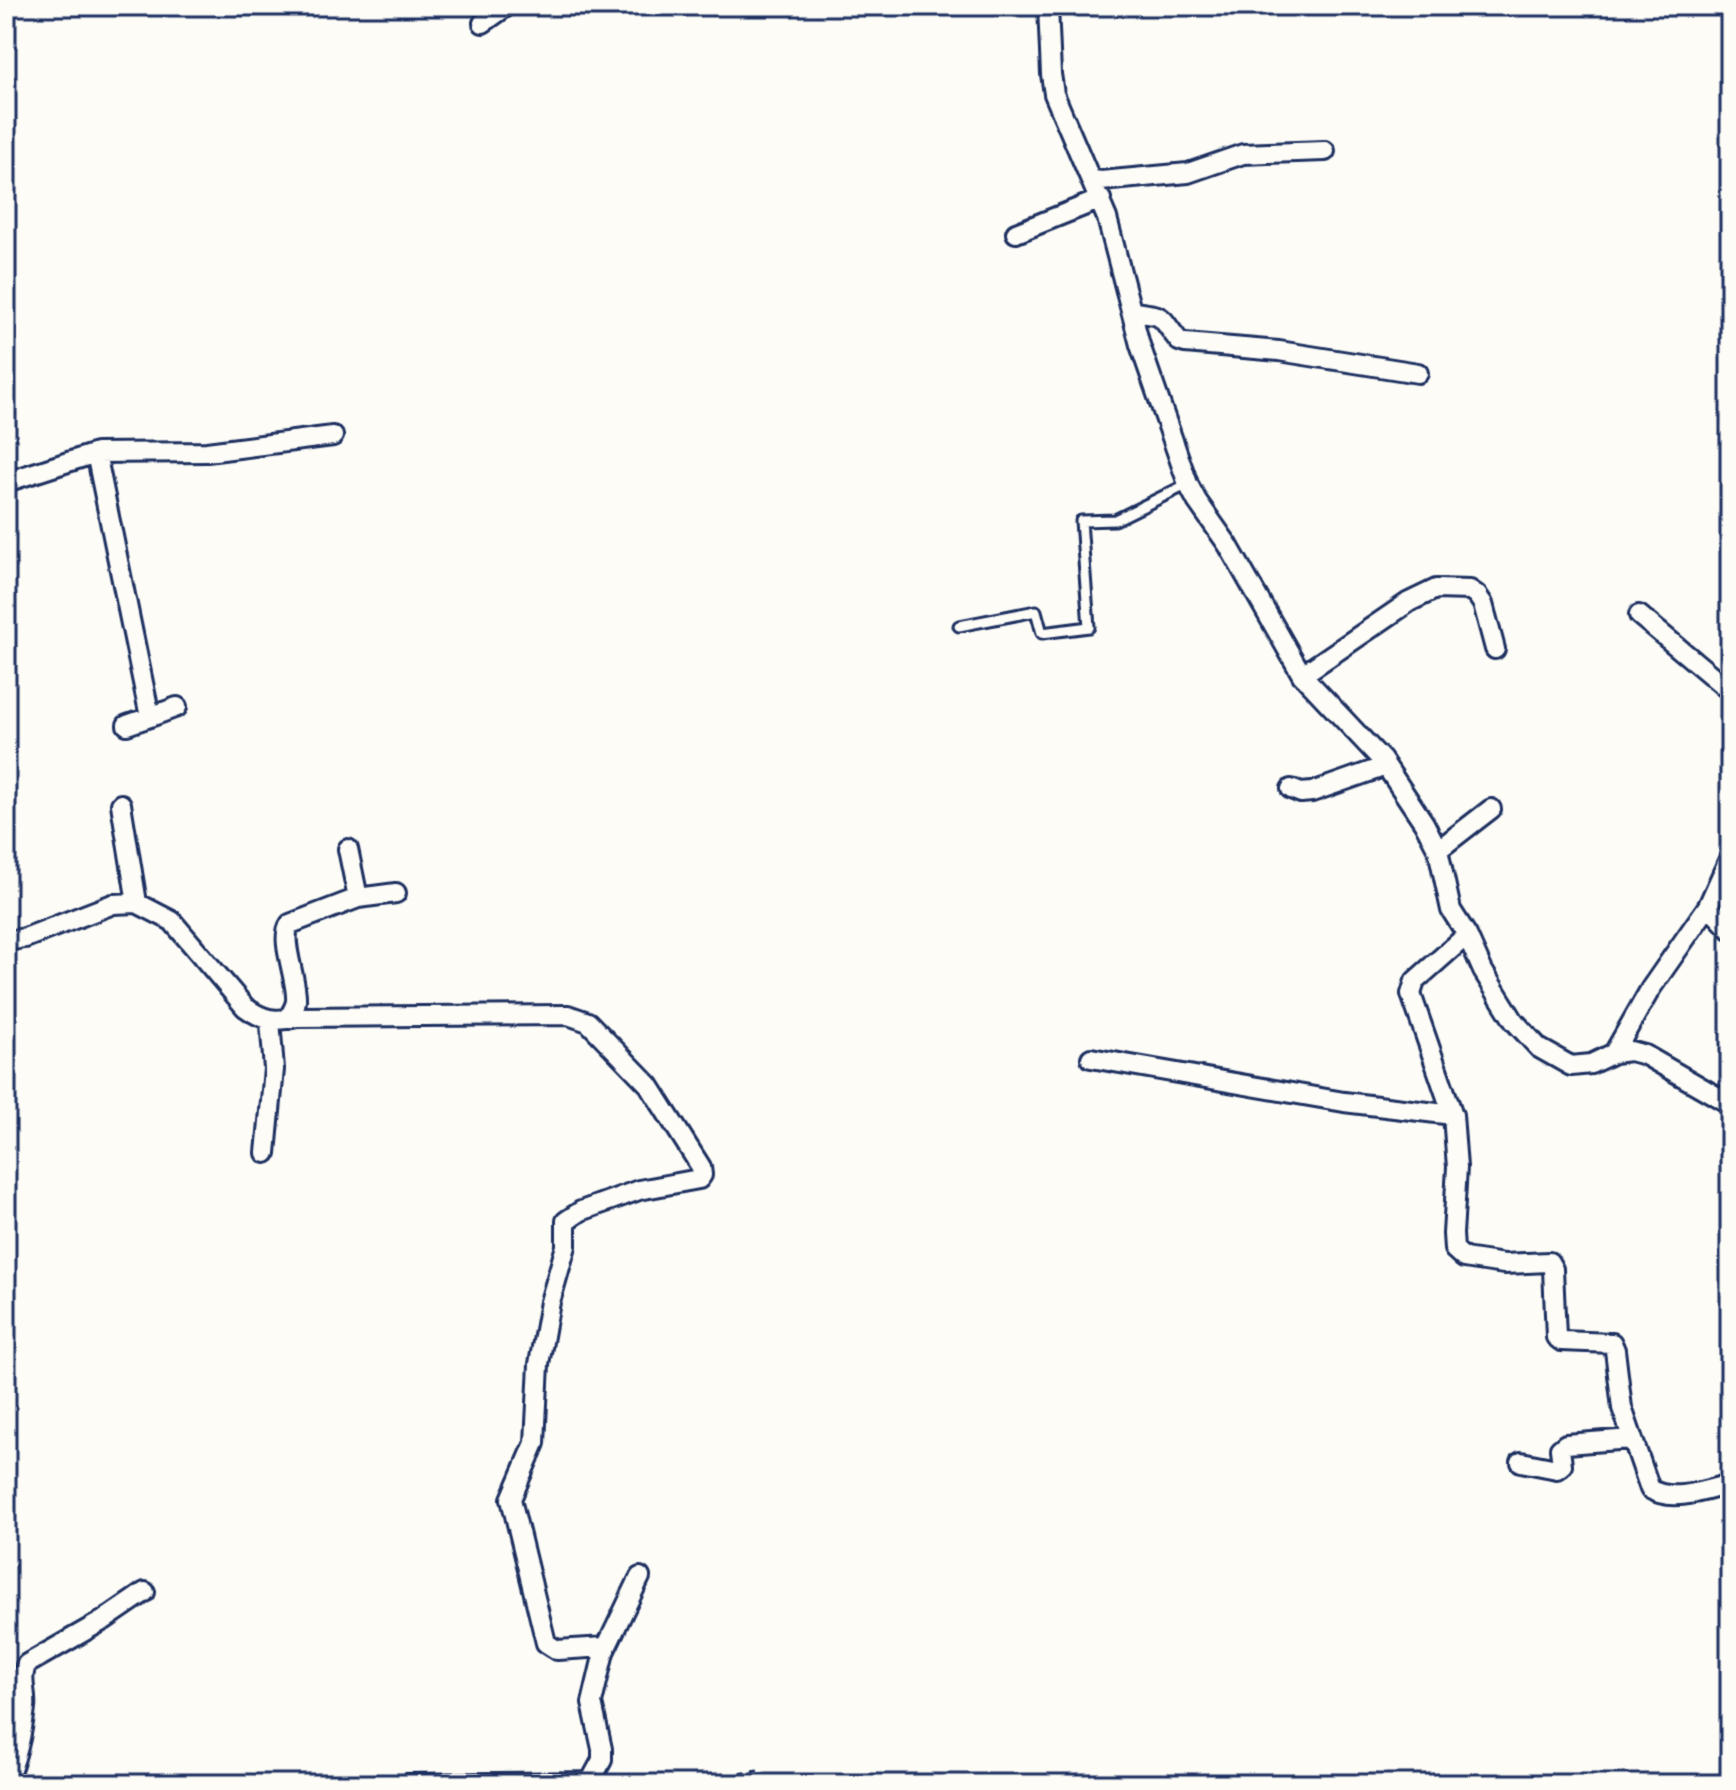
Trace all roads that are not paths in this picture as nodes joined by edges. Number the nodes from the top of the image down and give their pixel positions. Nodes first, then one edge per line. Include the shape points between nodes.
1 (507, 6) edge
2 (1048, 6) edge
3 (483, 23) dead end
4 (1325, 151) dead end
5 (1093, 180) junction
6 (1101, 199) junction
7 (1016, 233) dead end
8 (1133, 312) junction
9 (1418, 373) dead end
10 (333, 436) dead end
11 (96, 453) junction
12 (6, 482) edge
13 (1188, 484) junction
14 (1639, 615) dead end
15 (959, 626) dead end
16 (1495, 649) dead end
17 (1302, 675) junction
18 (1730, 691) edge
19 (177, 707) dead end
20 (150, 717) junction
21 (127, 725) dead end
22 (1386, 766) junction
23 (1291, 789) dead end
24 (121, 804) dead end
25 (1491, 809) dead end
26 (348, 849) dead end
27 (1438, 850) junction
28 (1730, 857) edge
29 (396, 893) dead end
30 (358, 898) junction
31 (137, 903) junction
32 (1708, 906) junction
33 (1730, 929) edge
34 (1467, 935) junction
35 (6, 941) edge
36 (279, 1020) junction
37 (1614, 1053) junction
38 (1091, 1058) dead end
39 (1730, 1104) edge
40 (1453, 1115) junction
41 (266, 1153) dead end
42 (1631, 1439) junction
43 (1521, 1462) dead end
44 (1730, 1484) edge
45 (640, 1577) dead end
46 (145, 1592) dead end
47 (605, 1647) junction
48 (6, 1781) edge
49 (589, 1783) edge
50 (408, 1784) edge

1 - 3 street
2 - 5 street via 1054,94
4 - 5 street via 1243,154 1188,173
5 - 6 street
6 - 7 street
6 - 8 street
8 - 9 street via 1163,317 1185,343 1279,351
8 - 13 street
10 - 11 street via 207,452
11 - 12 street
11 - 20 street
13 - 15 lane via 1115,520 1081,521 1089,627 1042,633 1036,611
13 - 17 street
14 - 18 street
16 - 17 street via 1477,595 1436,589
17 - 22 street
19 - 20 street
20 - 21 street
22 - 23 street via 1312,792
22 - 27 street
24 - 31 street
25 - 27 street
26 - 30 street
27 - 34 street via 1451,910
28 - 32 street
29 - 30 street
30 - 36 street via 287,928 296,1000
31 - 35 street via 113,904
31 - 36 street via 172,921 245,1007 258,1017
32 - 33 street
32 - 37 street
34 - 37 street via 1514,1021 1539,1048 1571,1066
34 - 40 street via 1415,981 1411,994
36 - 41 street
36 - 47 street via 528,1015 583,1019 649,1085 701,1167 699,1179 639,1190 581,1211 565,1225 566,1246 539,1364 535,1443 511,1499 546,1643 557,1650
37 - 39 street via 1645,1055
38 - 40 street via 1344,1102
40 - 42 street via 1454,1249 1464,1258 1504,1264 1549,1262 1556,1337 1612,1343
42 - 43 street via 1566,1444 1557,1469
42 - 44 street via 1650,1489 1658,1494 1673,1496
45 - 47 street
46 - 48 street via 24,1668 26,1707 17,1757
47 - 49 street via 592,1703 602,1760
49 - 50 street

